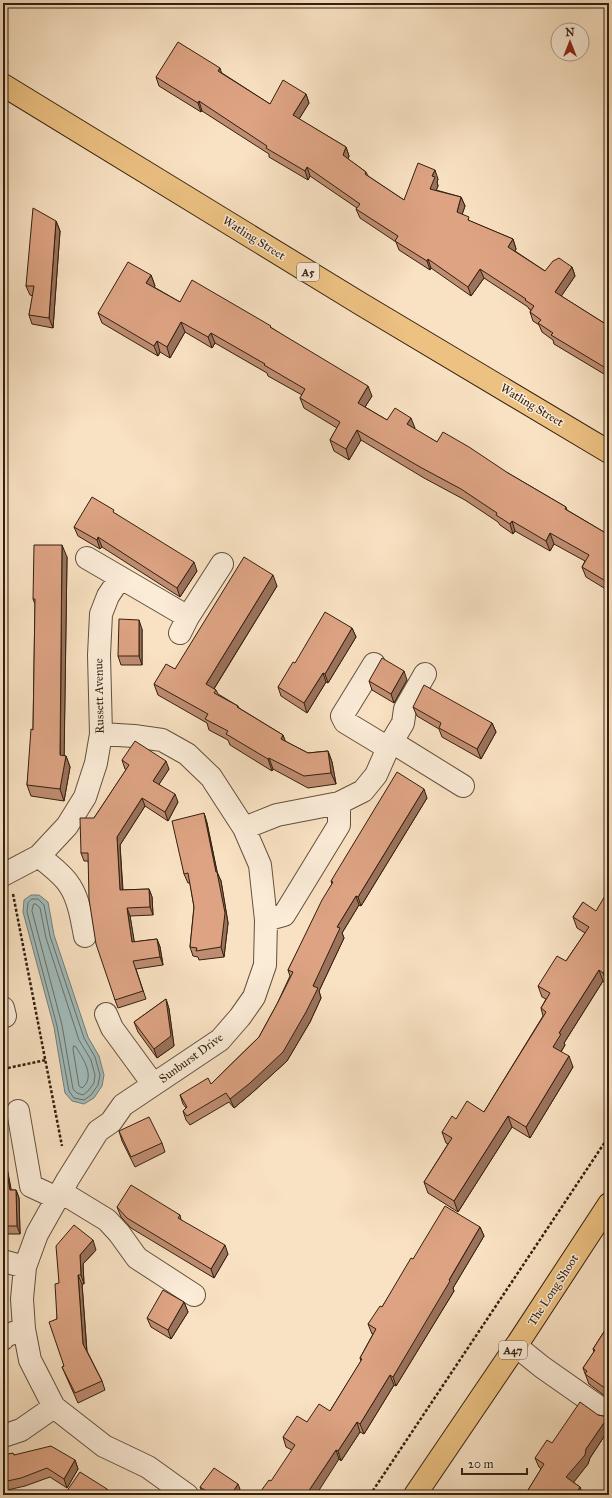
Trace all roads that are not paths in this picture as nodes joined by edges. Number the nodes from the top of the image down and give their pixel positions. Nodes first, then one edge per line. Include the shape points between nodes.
1 (3, 85) edge
2 (609, 452) edge
3 (87, 558) dead end
4 (222, 564) dead end
5 (120, 578) junction
6 (374, 664) dead end
7 (425, 674) dead end
8 (101, 734) junction
9 (390, 745) junction
10 (463, 786) dead end
11 (339, 803) junction
12 (244, 828) junction
13 (39, 856) junction
14 (6, 873) edge
15 (266, 920) junction
16 (85, 936) dead end
17 (106, 1014) dead end
18 (154, 1084) junction
19 (18, 1111) dead end
20 (62, 1190) junction
21 (609, 1204) edge
22 (3, 1261) edge
23 (26, 1267) junction
24 (194, 1295) dead end
25 (24, 1329) junction
26 (3, 1339) edge
27 (516, 1346) junction
28 (54, 1407) junction
29 (609, 1414) edge
30 (3, 1436) edge
31 (187, 1495) edge
32 (416, 1495) edge

1 - 2 main road, Watling Street / A5
3 - 5 street
4 - 5 street via 184,625 163,602
5 - 8 street, Russett Avenue via 108,596 101,614
6 - 9 street via 342,716 345,722
7 - 9 street via 405,709 403,723
8 - 12 street, Sunburst Drive via 162,740 187,754 211,778
8 - 13 street, Russett Avenue via 96,763 85,797 67,826
9 - 10 street
9 - 11 street via 376,775 363,791
11 - 12 street via 277,815
11 - 15 street via 339,825 284,915
12 - 15 street, Sunburst Drive via 260,865
13 - 14 street, Russett Avenue
13 - 16 street via 70,886 76,899
15 - 18 street, Sunburst Drive via 265,965 254,997 220,1040
17 - 18 street via 112,1028
18 - 20 street, Sunburst Drive via 123,1105 111,1122 98,1131
19 - 20 street via 31,1186
20 - 23 street, Sunburst Drive via 37,1234
20 - 24 street via 107,1220 137,1258
21 - 27 main road, The Long Shoot / A47
22 - 23 street
23 - 25 street, Sunburst Drive via 22,1298
25 - 26 street
25 - 28 street, Sunburst Drive via 30,1360
27 - 29 street
27 - 32 main road, The Long Shoot / A47
28 - 30 street via 21,1430
28 - 31 street, Sunburst Drive via 104,1446 148,1467

